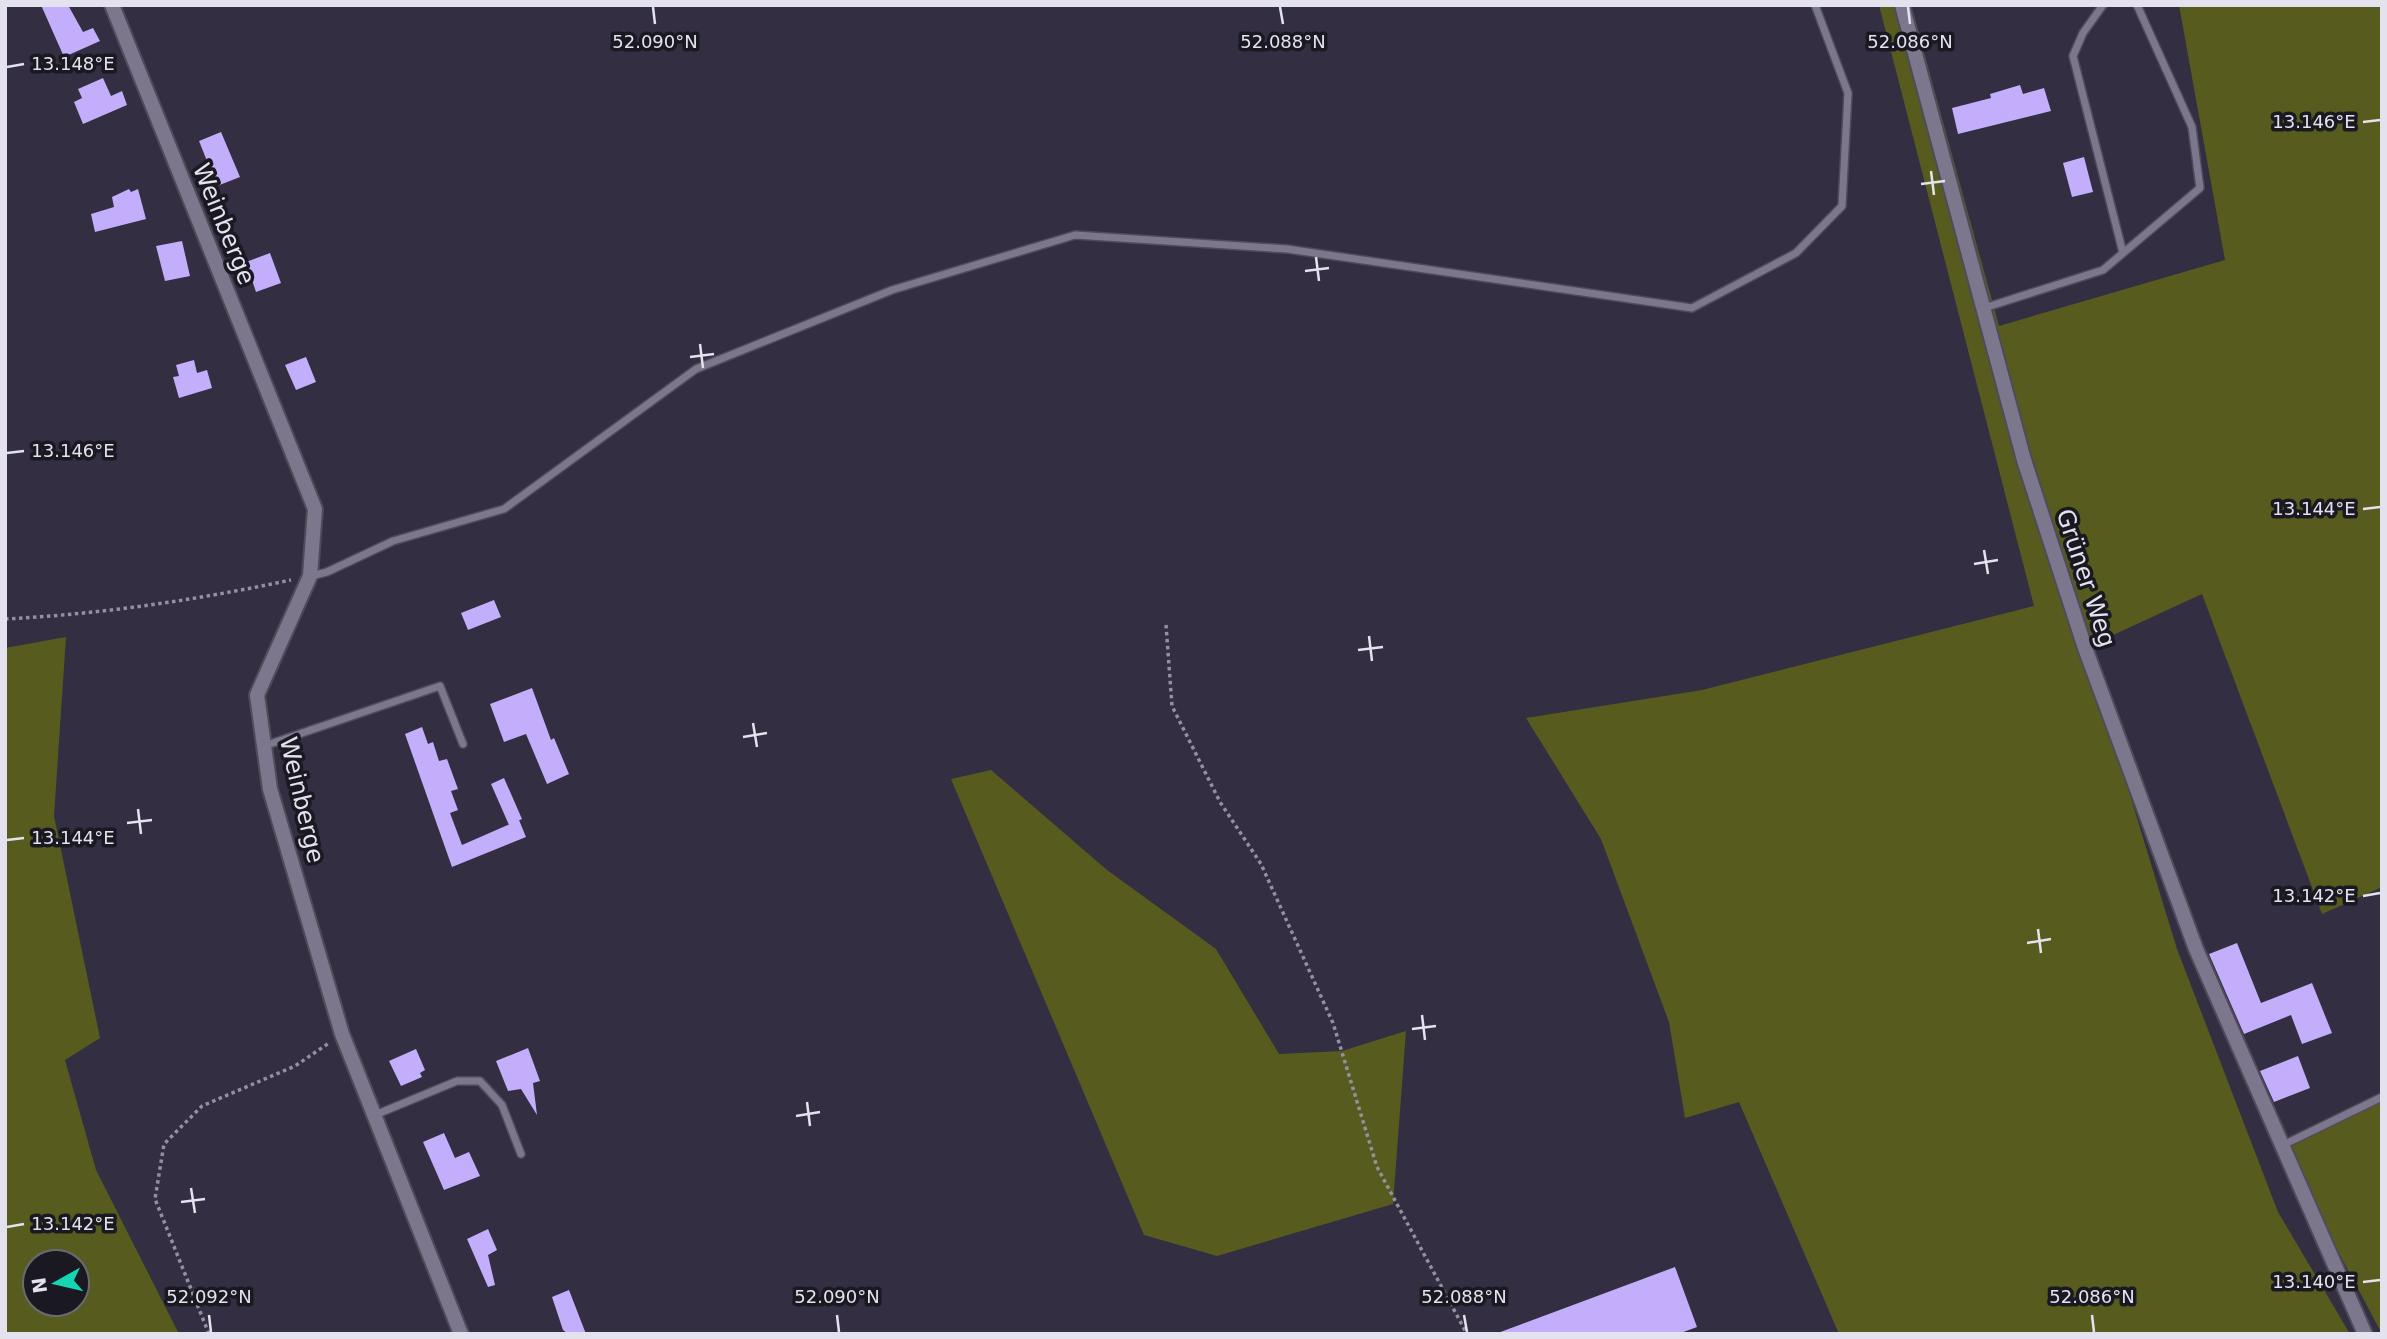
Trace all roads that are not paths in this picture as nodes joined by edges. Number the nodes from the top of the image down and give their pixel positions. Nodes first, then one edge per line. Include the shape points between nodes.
1 (112, 5) edge
2 (1815, 5) edge
3 (1902, 5) edge
4 (2103, 5) edge
5 (2137, 5) edge
6 (2123, 253) junction
7 (1983, 308) junction
8 (310, 576) junction
9 (463, 744) dead end
10 (264, 746) junction
11 (2382, 1097) edge
12 (374, 1116) junction
13 (2282, 1146) junction
14 (522, 1154) dead end
15 (461, 1334) edge
16 (2365, 1334) edge

1 - 8 street, Weinberge via 315,509
2 - 8 lane via 1848,93 1842,206 1796,253 1692,308 1287,249 1074,235 892,290 696,369 504,509 393,541
3 - 7 street, Grüner Weg
4 - 6 lane via 2073,56
5 - 6 lane via 2192,127 2200,188
6 - 7 lane via 2103,270
7 - 13 street, Grüner Weg via 2024,460 2085,648 2196,949
8 - 10 street, Weinberge via 257,695
9 - 10 lane via 440,686
10 - 12 street, Weinberge via 270,789 342,1034
11 - 13 lane
12 - 14 lane via 457,1081 480,1081 502,1105
12 - 15 street, Weinberge
13 - 16 street, Grüner Weg

